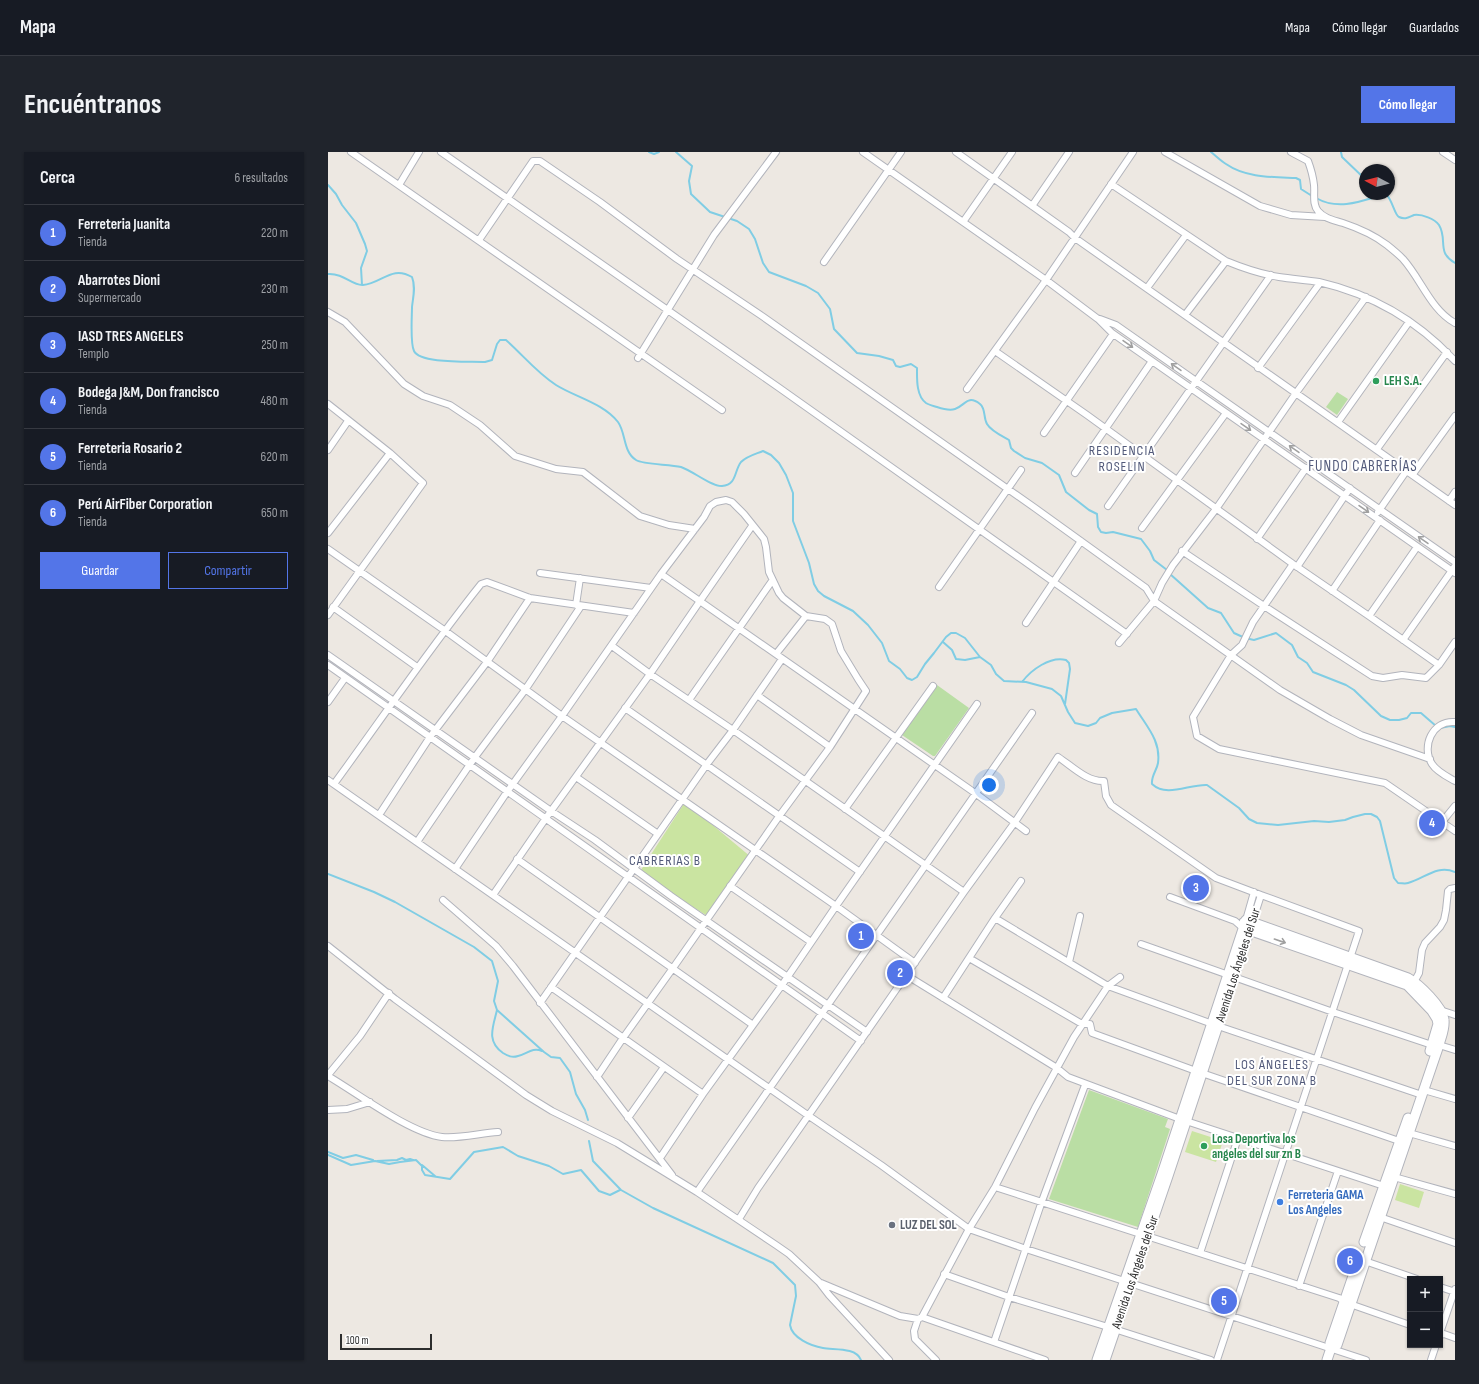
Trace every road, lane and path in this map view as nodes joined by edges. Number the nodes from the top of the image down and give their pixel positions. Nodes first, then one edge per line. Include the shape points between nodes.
1 (351, 152) edge
2 (419, 152) edge
3 (441, 152) edge
4 (776, 152) edge
5 (863, 152) edge
6 (900, 152) edge
7 (956, 152) edge
8 (1012, 152) edge
9 (1069, 152) edge
10 (1133, 152) edge
11 (1165, 152) edge
12 (1291, 152) edge
13 (1443, 152) edge
14 (1455, 160) edge
15 (889, 170) junction
16 (994, 178) junction
17 (399, 184) junction
18 (1111, 184) junction
19 (508, 199) junction
20 (1032, 206) junction
21 (1325, 217) junction
22 (964, 222) junction
23 (1186, 235) junction
24 (1075, 238) junction
25 (479, 240) junction
26 (1226, 261) junction
27 (824, 262) dead end
28 (692, 269) junction
29 (1271, 275) junction
30 (1046, 280) junction
31 (1320, 283) junction
32 (1147, 288) junction
33 (1366, 296) junction
34 (668, 310) junction
35 (328, 312) edge
36 (1185, 315) junction
37 (1098, 319) junction
38 (1409, 322) junction
39 (1455, 323) edge
40 (1114, 334) junction
41 (1224, 343) junction
42 (994, 351) junction
43 (1447, 352) junction
44 (639, 356) junction
45 (1152, 361) junction
46 (1455, 361) edge
47 (1258, 368) junction
48 (1197, 381) junction
49 (1192, 388) junction
50 (967, 390) dead end
51 (1296, 393) junction
52 (1067, 401) junction
53 (328, 404) edge
54 (722, 410) dead end
55 (1226, 413) junction
56 (1455, 416) edge
57 (348, 421) junction
58 (1338, 422) junction
59 (1106, 428) junction
60 (1269, 432) junction
61 (1044, 433) dead end
62 (1264, 440) junction
63 (1377, 449) junction
64 (328, 450) edge
65 (390, 453) junction
66 (1143, 456) junction
67 (1306, 468) junction
68 (1021, 470) dead end
69 (1407, 470) junction
70 (1075, 473) dead end
71 (1413, 474) junction
72 (1177, 481) junction
73 (1350, 488) junction
74 (1008, 489) junction
75 (1455, 492) edge
76 (1345, 496) junction
77 (1449, 501) junction
78 (1455, 505) edge
79 (1108, 506) dead end
80 (1216, 510) junction
81 (1380, 510) junction
82 (1378, 519) junction
83 (752, 526) junction
84 (1142, 528) dead end
85 (694, 529) junction
86 (979, 530) junction
87 (328, 533) edge
88 (1257, 539) junction
89 (1081, 541) junction
90 (1417, 546) junction
91 (328, 549) edge
92 (1182, 551) junction
93 (1455, 562) edge
94 (1295, 566) junction
95 (1454, 570) edge
96 (359, 571) junction
97 (540, 573) dead end
98 (661, 574) junction
99 (580, 578) junction
100 (772, 581) junction
101 (1053, 582) junction
102 (939, 587) dead end
103 (652, 588) junction
104 (1332, 591) junction
105 (530, 598) junction
106 (700, 600) junction
107 (1154, 601) junction
108 (579, 606) junction
109 (1264, 606) junction
110 (333, 607) junction
111 (634, 613) junction
112 (328, 615) edge
113 (806, 616) junction
114 (1369, 616) junction
115 (1026, 623) dead end
116 (738, 628) junction
117 (444, 630) junction
118 (1127, 634) junction
119 (1403, 640) junction
120 (1455, 642) edge
121 (1119, 643) dead end
122 (612, 646) junction
123 (776, 654) junction
124 (328, 655) edge
125 (1231, 655) junction
126 (782, 659) junction
127 (487, 662) junction
128 (328, 665) edge
129 (1439, 665) junction
130 (417, 667) junction
131 (650, 674) junction
132 (346, 678) junction
133 (933, 686) dead end
134 (525, 690) junction
135 (757, 695) junction
136 (689, 700) junction
137 (328, 702) edge
138 (394, 702) junction
139 (977, 704) dead end
140 (389, 708) junction
141 (625, 708) junction
142 (854, 709) junction
143 (1032, 714) dead end
144 (562, 716) junction
145 (1455, 722) edge
146 (436, 730) junction
147 (733, 730) junction
148 (430, 737) junction
149 (895, 737) junction
150 (600, 742) junction
151 (830, 746) junction
152 (475, 757) junction
153 (1430, 759) junction
154 (707, 764) junction
155 (469, 765) junction
156 (935, 765) junction
157 (576, 777) junction
158 (328, 780) edge
159 (805, 781) junction
160 (1455, 782) edge
161 (334, 784) junction
162 (513, 784) junction
163 (507, 792) junction
164 (975, 793) junction
165 (682, 800) junction
166 (1455, 806) edge
167 (845, 809) junction
168 (551, 811) junction
169 (379, 815) junction
170 (780, 815) junction
171 (546, 818) junction
172 (1015, 822) junction
173 (1442, 822) junction
174 (1026, 831) dead end
175 (1455, 831) edge
176 (658, 834) junction
177 (885, 837) junction
178 (417, 842) junction
179 (756, 851) junction
180 (517, 859) junction
181 (925, 864) junction
182 (455, 868) junction
183 (634, 869) junction
184 (860, 872) junction
185 (628, 876) junction
186 (1021, 881) dead end
187 (730, 886) junction
188 (1455, 888) edge
189 (964, 892) junction
190 (1254, 892) junction
191 (494, 895) junction
192 (1261, 895) junction
193 (1170, 898) dead end
194 (443, 900) dead end
195 (836, 906) junction
196 (1080, 916) dead end
197 (600, 917) junction
198 (995, 918) junction
199 (706, 921) junction
200 (1248, 925) junction
201 (701, 928) junction
202 (876, 934) junction
203 (811, 942) junction
204 (1141, 944) dead end
205 (328, 946) edge
206 (576, 953) junction
207 (969, 958) junction
208 (1350, 961) junction
209 (1069, 962) junction
210 (915, 963) junction
211 (674, 968) junction
212 (906, 976) junction
213 (1231, 976) junction
214 (788, 977) junction
215 (1120, 977) dead end
216 (782, 985) junction
217 (1413, 985) junction
218 (1108, 986) junction
219 (551, 987) junction
220 (389, 993) junction
221 (943, 998) junction
222 (540, 1003) junction
223 (648, 1004) junction
224 (827, 1004) junction
225 (1440, 1010) junction
226 (822, 1012) junction
227 (1333, 1012) junction
228 (1455, 1015) edge
229 (1082, 1024) junction
230 (753, 1025) junction
231 (1215, 1025) junction
232 (867, 1032) junction
233 (622, 1038) junction
234 (861, 1041) junction
235 (1435, 1045) junction
236 (1455, 1050) edge
237 (728, 1059) junction
238 (1317, 1059) junction
239 (664, 1067) junction
240 (1057, 1068) junction
241 (1199, 1072) junction
242 (328, 1075) edge
243 (597, 1076) junction
244 (1085, 1085) junction
245 (768, 1087) junction
246 (1421, 1093) junction
247 (704, 1094) junction
248 (1455, 1099) edge
249 (370, 1102) junction
250 (1301, 1107) junction
251 (328, 1110) edge
252 (809, 1116) junction
253 (628, 1118) junction
254 (1183, 1120) junction
255 (498, 1132) dead end
256 (1409, 1133) junction
257 (1238, 1138) junction
258 (1403, 1142) junction
259 (1455, 1146) edge
260 (1285, 1153) junction
261 (660, 1158) junction
262 (1338, 1171) junction
263 (1394, 1177) junction
264 (674, 1178) junction
265 (995, 1187) junction
266 (1387, 1187) junction
267 (696, 1192) junction
268 (1455, 1194) edge
269 (1042, 1201) junction
270 (1377, 1216) junction
271 (738, 1219) junction
272 (969, 1229) junction
273 (1144, 1235) junction
274 (1455, 1243) edge
275 (1026, 1249) junction
276 (1200, 1253) junction
277 (1361, 1260) junction
278 (1246, 1269) junction
279 (944, 1274) junction
280 (1408, 1276) edge
281 (819, 1282) junction
282 (1128, 1282) junction
283 (1299, 1286) junction
284 (1443, 1288) edge
285 (1455, 1291) edge
286 (1009, 1297) junction
287 (1347, 1302) junction
288 (1231, 1316) junction
289 (920, 1318) junction
290 (1407, 1324) edge
291 (1443, 1325) edge
292 (1112, 1328) junction
293 (1443, 1334) edge
294 (1455, 1338) edge
295 (994, 1342) junction
296 (1331, 1348) junction
297 (1435, 1348) edge
298 (889, 1360) edge
299 (936, 1360) edge
300 (1045, 1360) edge
301 (1097, 1360) edge
302 (1105, 1360) edge
303 (1211, 1360) edge
304 (1217, 1360) edge
305 (1327, 1360) edge
306 (1366, 1360) edge
307 (1431, 1360) edge

1 - 17 street
2 - 17 street
3 - 19 street
4 - 28 street
5 - 15 street
6 - 15 street
7 - 16 street
8 - 16 street
9 - 20 street
10 - 18 street
11 - 21 street via 1260,206 1291,215
12 - 21 street via 1308,161 1315,186 1315,206
13 - 14 street
15 - 22 street
15 - 27 street
16 - 20 street
16 - 22 street
17 - 25 street
18 - 23 street
18 - 24 street
19 - 25 street
19 - 28 street via 533,161 540,161
19 - 34 street
20 - 24 street
21 - 39 street via 1371,236 1394,251 1411,269 1440,311
22 - 30 street
23 - 26 street
23 - 32 street
24 - 30 street
24 - 32 street
25 - 44 street
26 - 29 street
26 - 36 street
28 - 34 street
28 - 74 street
29 - 31 street
29 - 41 street
30 - 37 street
30 - 42 street
31 - 33 street
31 - 47 street
32 - 36 street
33 - 38 street
33 - 51 street
34 - 44 street
34 - 86 street
35 - 85 street via 345,322 404,384 423,396 450,405 480,425 515,456 556,468 583,472 640,516
36 - 41 street
37 - 40 street
48 -> 37 street via 1116,325
38 - 43 street
38 - 58 street
40 -> 45 street
40 - 52 street
41 - 47 street
41 - 48 street
42 - 50 street
42 - 52 street
43 - 46 street
43 - 63 street
44 - 54 street
45 - 49 street
45 - 59 street
47 - 51 street
48 - 49 street
48 - 60 street
49 - 55 street
49 - 66 street
51 - 58 street
51 - 60 street
52 - 59 street
52 - 61 street
53 - 57 street
55 -> 62 street
55 - 72 street
56 - 71 street
57 - 64 street
57 - 65 street
58 - 63 street
59 - 66 street
59 - 70 street
60 - 62 street
73 -> 60 street
62 - 67 street
62 - 80 street
63 - 69 street
65 - 87 street
65 - 96 street via 424,483
66 - 72 street
66 - 79 street
67 - 76 street
67 - 88 street
68 - 74 street
69 - 71 street
69 - 81 street
71 - 77 street
72 - 80 street
72 - 84 street
73 - 76 street
73 - 81 street
74 - 86 street
74 - 89 street
75 - 77 street
76 -> 82 street
76 - 94 street
77 - 78 street
80 - 88 street
80 - 92 street
81 - 82 street
93 -> 81 street
82 - 90 street
82 - 104 street
83 - 85 street via 732,502 721,500 710,506
83 - 100 street via 764,539
83 - 106 street
85 - 98 street
86 - 101 street
86 - 102 street
88 - 94 street
89 - 101 street
89 - 107 street via 1146,588
90 - 95 street
90 - 114 street
91 - 96 street
92 - 107 street
92 - 109 street
94 - 104 street
94 - 109 street
95 - 119 street
96 - 110 street
96 - 117 street
97 - 99 street
98 - 103 street
98 - 106 street
99 - 103 street
99 - 108 street
100 - 113 street via 783,598
100 - 116 street
101 - 115 street
101 - 118 street
103 - 111 street
104 - 114 street
105 - 108 street
105 - 117 street via 486,582 481,584
105 - 127 street
106 - 116 street
106 - 131 street
107 - 118 street
107 - 125 street
108 - 111 street
108 - 134 street
109 - 125 street via 1242,645
109 - 129 street via 1372,676 1383,678 1402,675 1426,678
110 - 112 street
110 - 130 street
111 - 122 street
113 - 123 street
113 - 142 street via 825,619 834,628 841,651 866,691
114 - 119 street
116 - 123 street
116 - 136 street
117 - 127 street
117 - 130 street
118 - 121 street
119 - 129 street
120 - 129 street
122 - 131 street
122 - 144 street
123 - 126 street
124 - 138 street
125 - 153 street via 1280,690 1361,735
125 - 173 street via 1193,717 1197,736 1219,749 1385,783
126 - 135 street
126 - 142 street
127 - 134 street
127 - 146 street
128 - 132 street
130 - 138 street
131 - 136 street
131 - 141 street
132 - 137 street
132 - 140 street
133 - 149 street
134 - 144 street
134 - 152 street
135 - 147 street
135 - 151 street
136 - 147 street
138 - 140 street
138 - 146 street
139 - 156 street
140 - 148 street
140 - 161 street
141 - 150 street
141 - 154 street
142 - 149 street
142 - 151 street
143 - 164 street
144 - 150 street
144 - 162 street
145 - 153 street via 1441,724 1432,733 1427,747
146 - 148 street
146 - 152 street
147 - 154 street
147 - 159 street
148 - 155 street
148 - 169 street
149 - 156 street
149 - 167 street
150 - 157 street
150 - 165 street
151 - 159 street
152 - 155 street
152 - 162 street
153 - 160 street via 1436,768
154 - 165 street
154 - 170 street
155 - 163 street
155 - 178 street
156 - 164 street
156 - 177 street
157 - 168 street
157 - 176 street
158 - 161 street
159 - 167 street
159 - 170 street
161 - 169 street
162 - 163 street
162 - 168 street
163 - 171 street
163 - 182 street
164 - 172 street
164 - 181 street
165 - 176 street
165 - 179 street
166 - 173 street
167 - 177 street
168 - 171 street
168 - 183 street
169 - 178 street
170 - 179 street
170 - 184 street
171 - 180 street
171 - 185 street
172 - 174 street
172 - 189 street
172 - 190 street via 1058,757 1091,779 1104,781 1106,796 1111,805 1216,878
173 - 175 street
176 - 183 street
177 - 181 street
177 - 184 street
178 - 182 street
179 - 187 street
179 - 195 street
180 - 191 street
180 - 197 street
181 - 189 street
181 - 202 street
182 - 191 street
183 - 185 street
183 - 199 street
184 - 195 street
185 - 197 street
185 - 201 street
186 - 198 street
187 - 199 street
187 - 203 street
188 - 217 street via 1448,891 1444,920 1425,943 1419,973
189 - 210 street
190 - 192 street, Avenida Los Ángeles del Sur
190 - 200 street, Avenida Los Ángeles del Sur
191 - 206 street
192 - 200 street, Avenida Los Ángeles del Sur
192 - 208 street via 1359,931
193 - 200 street
194 - 222 street via 496,946
195 - 202 street
195 - 203 street
196 - 209 street
197 - 206 street
197 - 211 street
198 - 207 street
198 - 209 street
199 - 201 street
199 - 214 street
200 - 208 street
200 - 213 street, Avenida Los Ángeles del Sur
201 - 211 street
201 - 216 street
202 - 210 street
202 - 224 street
203 - 214 street
204 - 213 street
205 - 220 street
206 - 219 street
206 - 223 street
207 - 221 street
207 - 229 street
208 - 217 street via 1408,978
208 - 227 street
209 - 218 street
210 - 212 street
211 - 223 street
211 - 230 street
212 - 221 street
212 - 232 street
213 - 227 street
213 - 231 street, Avenida Los Ángeles del Sur
214 - 216 street
214 - 224 street
215 - 218 street
216 - 226 street
216 - 230 street
217 - 225 street
217 - 235 street via 1437,1019
218 - 229 street
218 - 231 street
219 - 222 street
219 - 233 street
220 - 242 street via 360,1036
220 - 264 street via 526,1095 616,1143
221 - 240 street
222 - 243 street
223 - 233 street
223 - 237 street
224 - 226 street
224 - 232 street
225 - 228 street
225 - 235 street via 1444,1024
226 - 234 street
226 - 245 street
227 - 235 street
227 - 238 street
229 - 240 street
229 - 241 street via 1090,1024 1092,1033
230 - 237 street
231 - 238 street
231 - 241 street, Avenida Los Ángeles del Sur
232 - 234 street
233 - 239 street
233 - 243 street
234 - 252 street
235 - 236 street
235 - 246 street
237 - 245 street
237 - 247 street
238 - 246 street
238 - 250 street
239 - 247 street
239 - 253 street
240 - 244 street
240 - 265 street
241 - 250 street
241 - 254 street, Avenida Los Ángeles del Sur
242 - 249 street
243 - 253 street
244 - 254 street
244 - 269 street
245 - 252 street
245 - 267 street
246 - 248 street
246 - 256 street
246 - 258 street
247 - 261 street
249 - 251 street via 347,1109
249 - 255 street via 422,1131 442,1137
250 - 258 street
250 - 260 street
252 - 271 street
252 - 272 street
253 - 261 street
254 - 257 street
254 - 273 street, Avenida Los Ángeles del Sur
256 - 258 street
256 - 259 street
257 - 260 street
257 - 276 street
258 - 263 street
258 - 266 street
260 - 262 street
260 - 278 street
261 - 264 street
262 - 266 street
262 - 283 street
263 - 266 street
263 - 268 street
264 - 267 street
265 - 269 street
265 - 272 street
266 - 270 street
267 - 271 street
269 - 273 street
269 - 275 street
270 - 274 street
270 - 277 street
271 - 281 street via 789,1254
272 - 275 street
272 - 279 street
273 - 276 street
273 - 282 street, Avenida Los Ángeles del Sur
275 - 282 street
275 - 286 street
276 - 278 street
277 - 280 street
277 - 287 street
278 - 283 street
278 - 288 street
279 - 286 street
279 - 289 street
281 - 289 street via 900,1316
281 - 298 street
282 - 288 street
282 - 292 street, Avenida Los Ángeles del Sur
283 - 287 street
284 - 285 street
285 - 291 street
286 - 292 street
286 - 295 street
287 - 290 street
287 - 296 street via 1330,1343
288 - 296 street
288 - 304 street
289 - 295 street
289 - 299 street via 914,1332 915,1339
292 - 301 street
292 - 302 street, Avenida Los Ángeles del Sur
292 - 303 street
293 - 294 street
295 - 300 street
296 - 305 street
296 - 306 street
297 - 307 street

